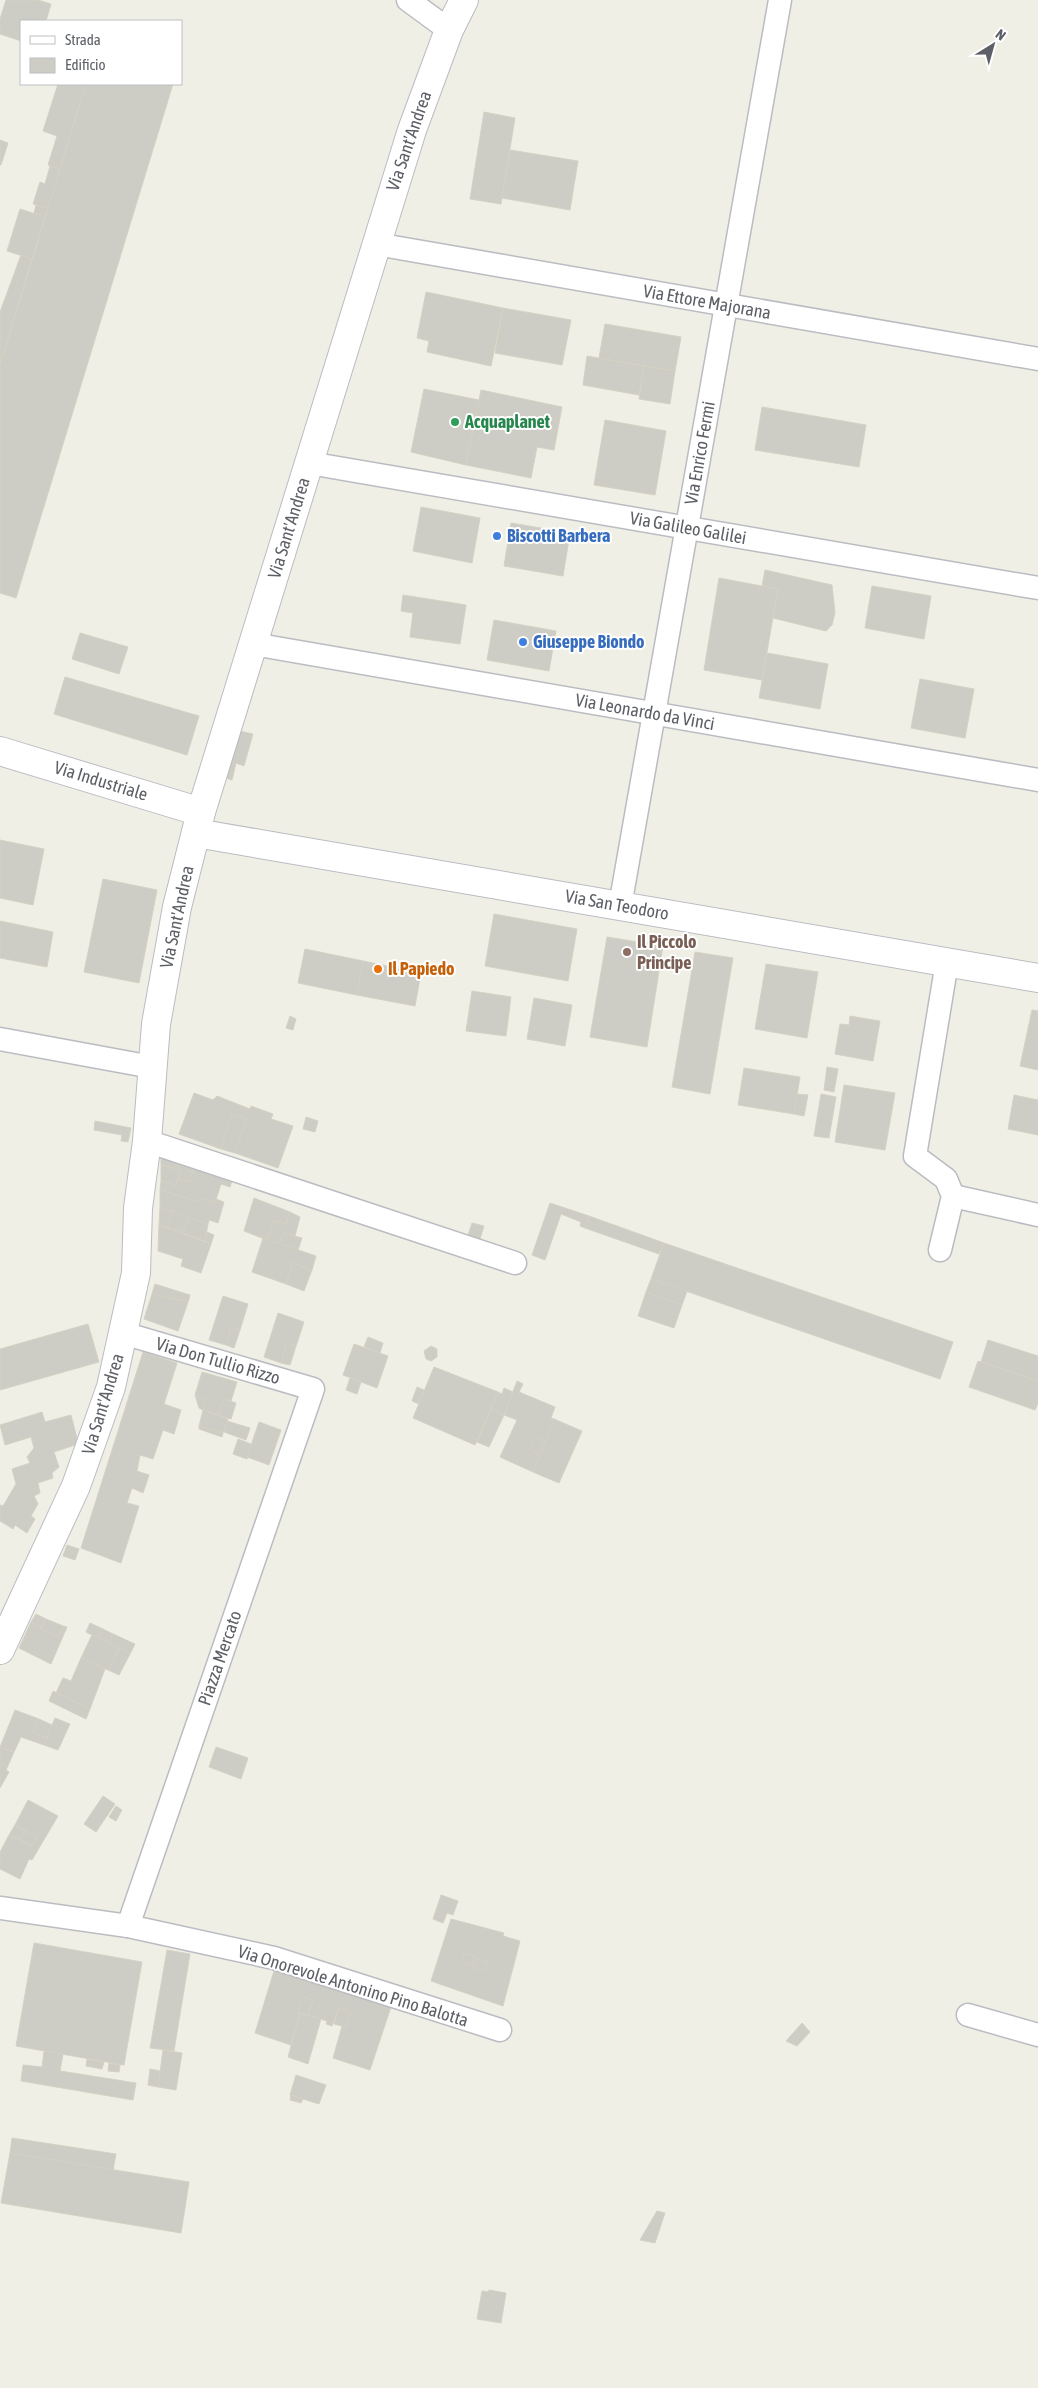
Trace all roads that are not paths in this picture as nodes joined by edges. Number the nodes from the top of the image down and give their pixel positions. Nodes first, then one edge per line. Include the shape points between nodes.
1 (408, 0) edge
2 (464, 0) edge
3 (780, 0) edge
4 (450, 30) junction
5 (376, 244) junction
6 (726, 305) junction
7 (1038, 359) edge
8 (309, 463) junction
9 (687, 528) junction
10 (1038, 588) edge
11 (253, 644) junction
12 (654, 714) junction
13 (0, 751) edge
14 (1038, 780) edge
15 (199, 822) junction
16 (620, 906) junction
17 (947, 962) junction
18 (1038, 978) edge
19 (0, 1039) edge
20 (152, 1067) junction
21 (146, 1141) junction
22 (953, 1196) junction
23 (1038, 1215) edge
24 (940, 1250) dead end
25 (515, 1263) dead end
26 (123, 1334) junction
27 (313, 1389) joint
28 (0, 1650) edge
29 (0, 1908) edge
30 (128, 1926) junction
31 (968, 2015) dead end
32 (500, 2030) dead end
33 (1038, 2035) edge

1 - 4 street
2 - 4 street, Via Sant'Andrea
3 - 6 street, Via Enrico Fermi
4 - 5 street, Via Sant'Andrea via 412,130
5 - 6 street, Via Ettore Majorana
5 - 8 street, Via Sant'Andrea
6 - 7 street, Via Ettore Majorana
6 - 9 street, Via Enrico Fermi
8 - 9 street, Via Galileo Galilei
8 - 11 street, Via Sant'Andrea
9 - 10 street, Via Galileo Galilei
9 - 12 street, Via Enrico Fermi
11 - 12 street, Via Leonardo da Vinci
11 - 15 street, Via Sant'Andrea
12 - 14 street, Via Leonardo da Vinci
12 - 16 street, Via Enrico Fermi
13 - 15 street, Via Industriale
15 - 16 street, Via San Teodoro
15 - 20 street, Via Sant'Andrea via 177,907 156,1024
16 - 17 street, Via San Teodoro
17 - 18 street, Via San Teodoro
17 - 22 street via 915,1156 946,1179
19 - 20 street
20 - 21 street, Via Sant'Andrea
21 - 25 street
21 - 26 street, Via Sant'Andrea via 138,1208 136,1273
22 - 23 street
22 - 24 street
26 - 27 street, Via Don Tullio Rizzo
26 - 28 street, Via Sant'Andrea via 111,1387 76,1486
27 - 30 street, Piazza Mercato
29 - 30 street, Via Onorevole Antonino Pino Balotta
30 - 32 street, Via Onorevole Antonino Pino Balotta via 274,1958
31 - 33 street

